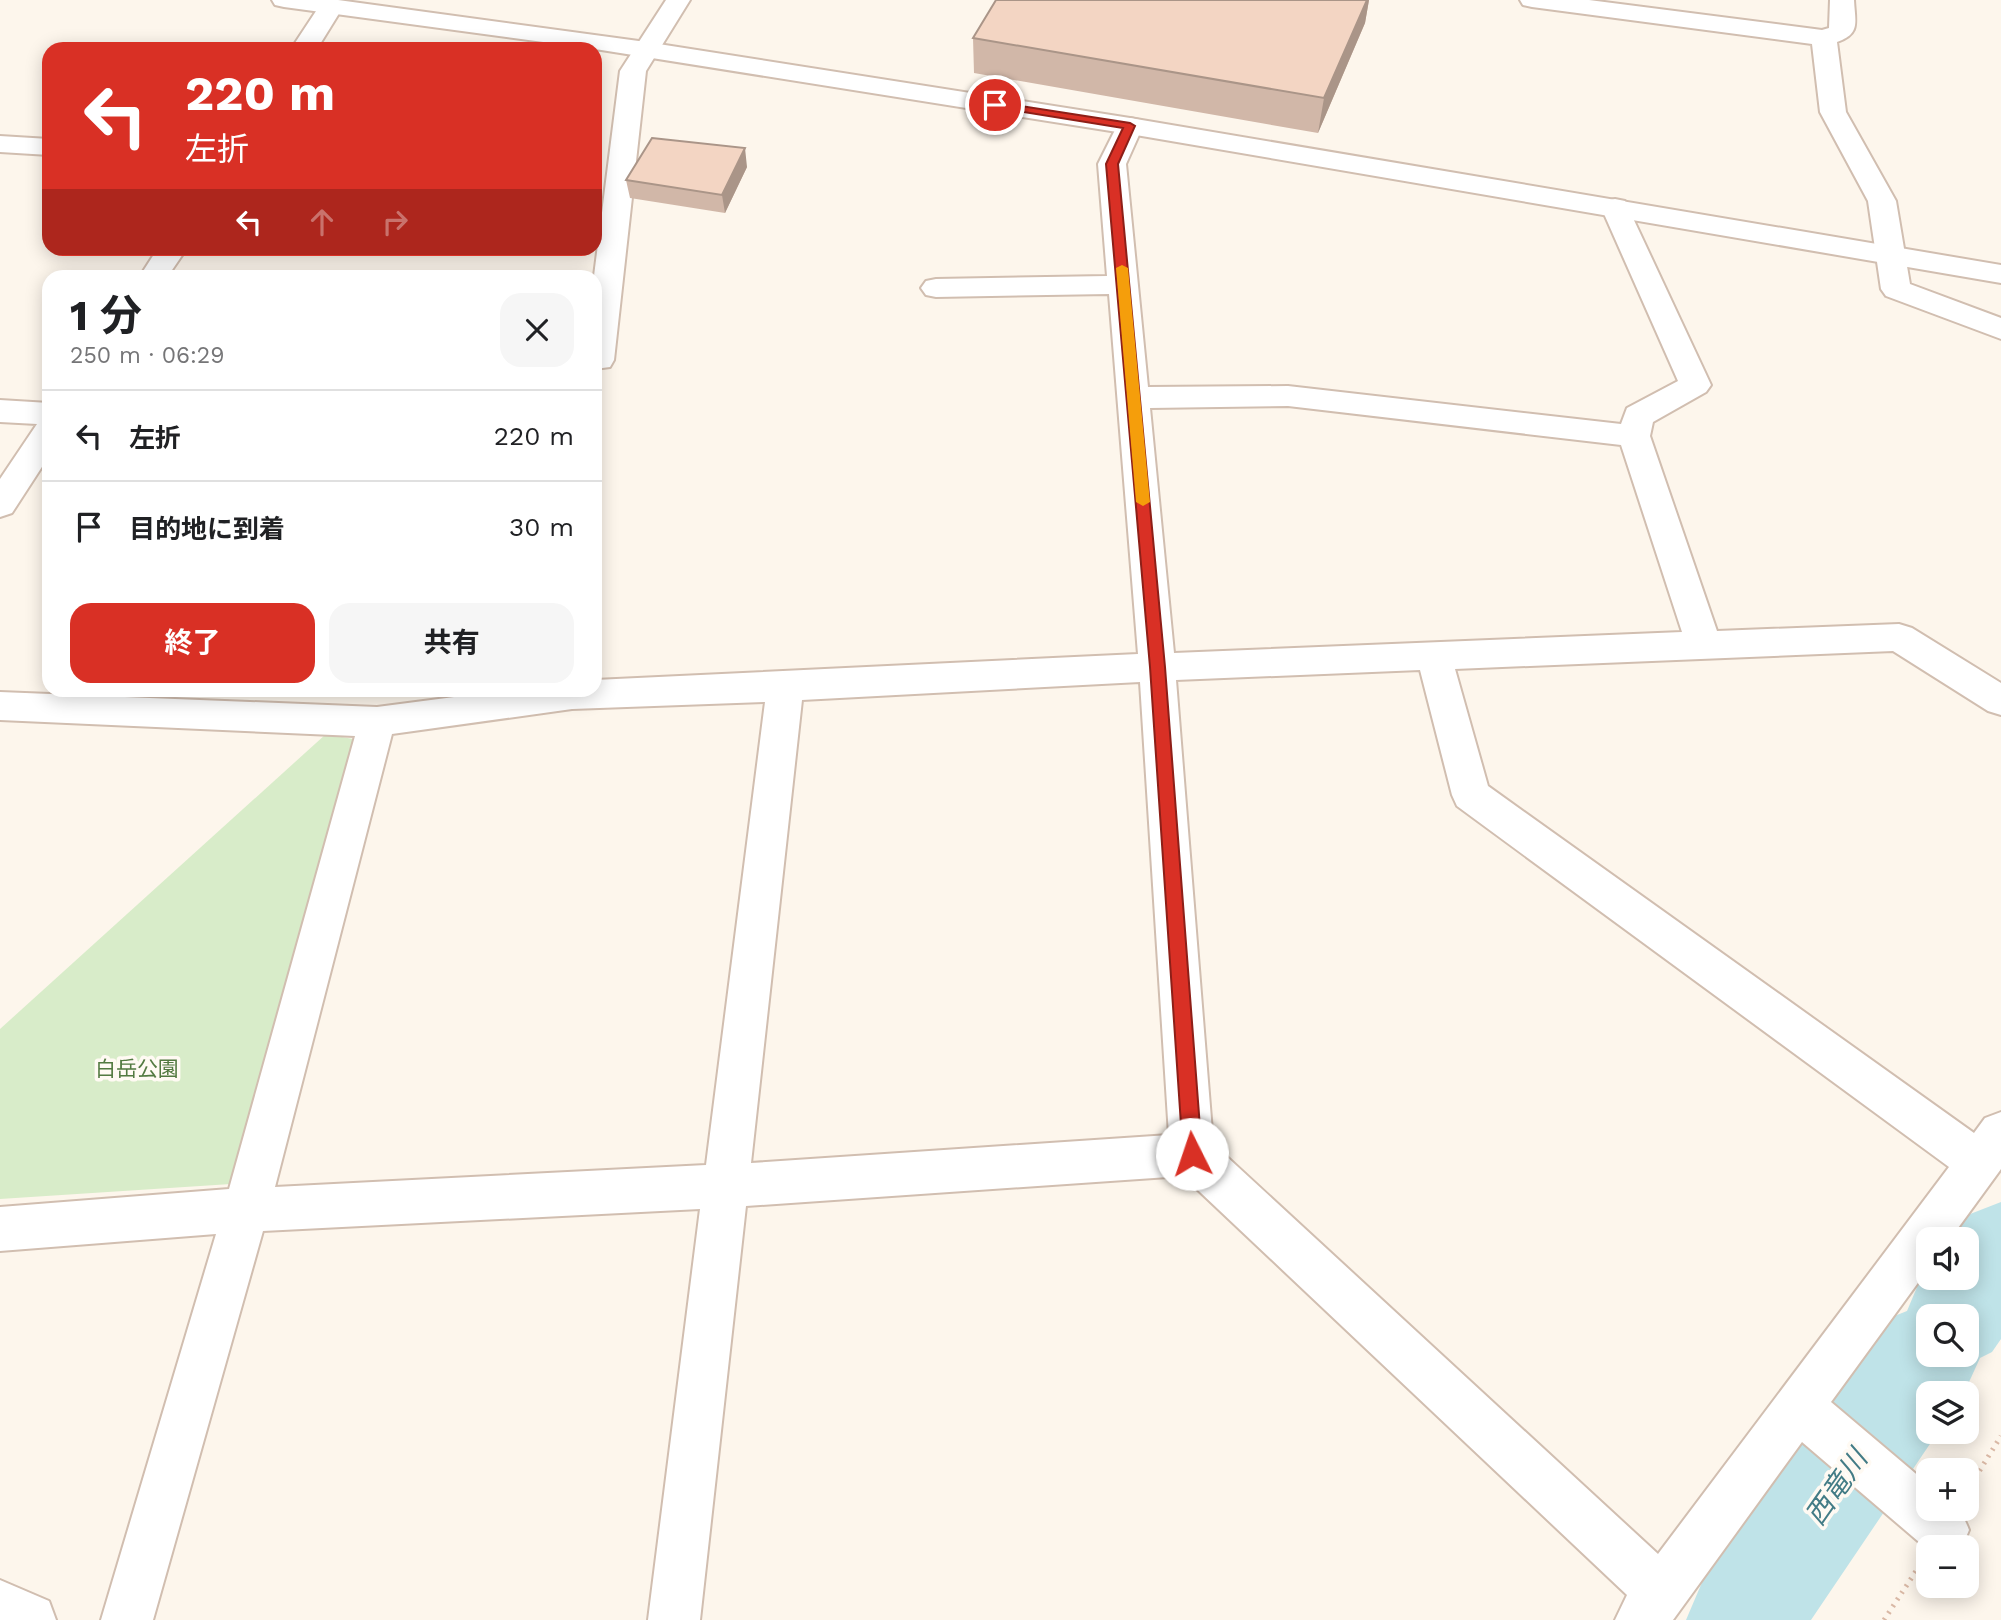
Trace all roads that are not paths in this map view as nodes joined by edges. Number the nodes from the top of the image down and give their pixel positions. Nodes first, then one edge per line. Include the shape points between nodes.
1 (284, 0) edge
2 (678, 0) edge
3 (1532, 0) edge
4 (1842, 0) edge
5 (331, 6) junction
6 (1824, 38) junction
7 (308, 42) edge
8 (589, 42) edge
9 (602, 44) edge
10 (646, 50) junction
11 (1130, 126) junction
12 (0, 144) edge
13 (42, 147) edge
14 (1615, 207) junction
15 (1890, 255) junction
16 (2001, 274) edge
17 (1123, 285) junction
18 (936, 288) dead end
19 (2001, 329) edge
20 (602, 334) edge
21 (1134, 398) junction
22 (0, 411) edge
23 (42, 414) edge
24 (1633, 436) junction
25 (42, 442) edge
26 (0, 505) edge
27 (1704, 644) junction
28 (1434, 656) junction
29 (1157, 667) junction
30 (785, 687) junction
31 (602, 694) edge
32 (558, 697) edge
33 (2001, 701) edge
34 (0, 706) edge
35 (377, 722) junction
36 (1990, 1148) edge
37 (1192, 1154) junction
38 (725, 1186) junction
39 (246, 1210) junction
40 (0, 1229) edge
41 (1798, 1407) junction
42 (1940, 1525) edge
43 (0, 1606) edge
44 (1651, 1606) edge
45 (30, 1620) edge
46 (127, 1620) edge
47 (674, 1620) edge

1 - 5 street
2 - 10 street
3 - 6 street
4 - 6 street via 1842,32
5 - 7 street
5 - 8 street
6 - 15 street via 1833,112 1882,201
9 - 10 street
10 - 11 street
10 - 20 street via 633,71
11 - 14 street
11 - 17 street via 1112,164
12 - 13 street
14 - 15 street
14 - 24 street via 1695,385 1638,416
15 - 16 street
15 - 19 street via 1895,289
17 - 18 street
17 - 21 street
21 - 24 street via 1288,396
21 - 29 street
22 - 23 street
24 - 27 street
25 - 26 street
27 - 28 street
27 - 33 street via 1899,637
28 - 29 street
28 - 36 street via 1471,796
29 - 30 street
29 - 37 street
30 - 31 street
30 - 38 street
32 - 35 street
34 - 35 street
35 - 39 street
36 - 41 street
37 - 38 street
37 - 44 street
38 - 39 street
38 - 47 street
39 - 40 street
39 - 46 street
41 - 42 street
41 - 44 street
43 - 45 street

